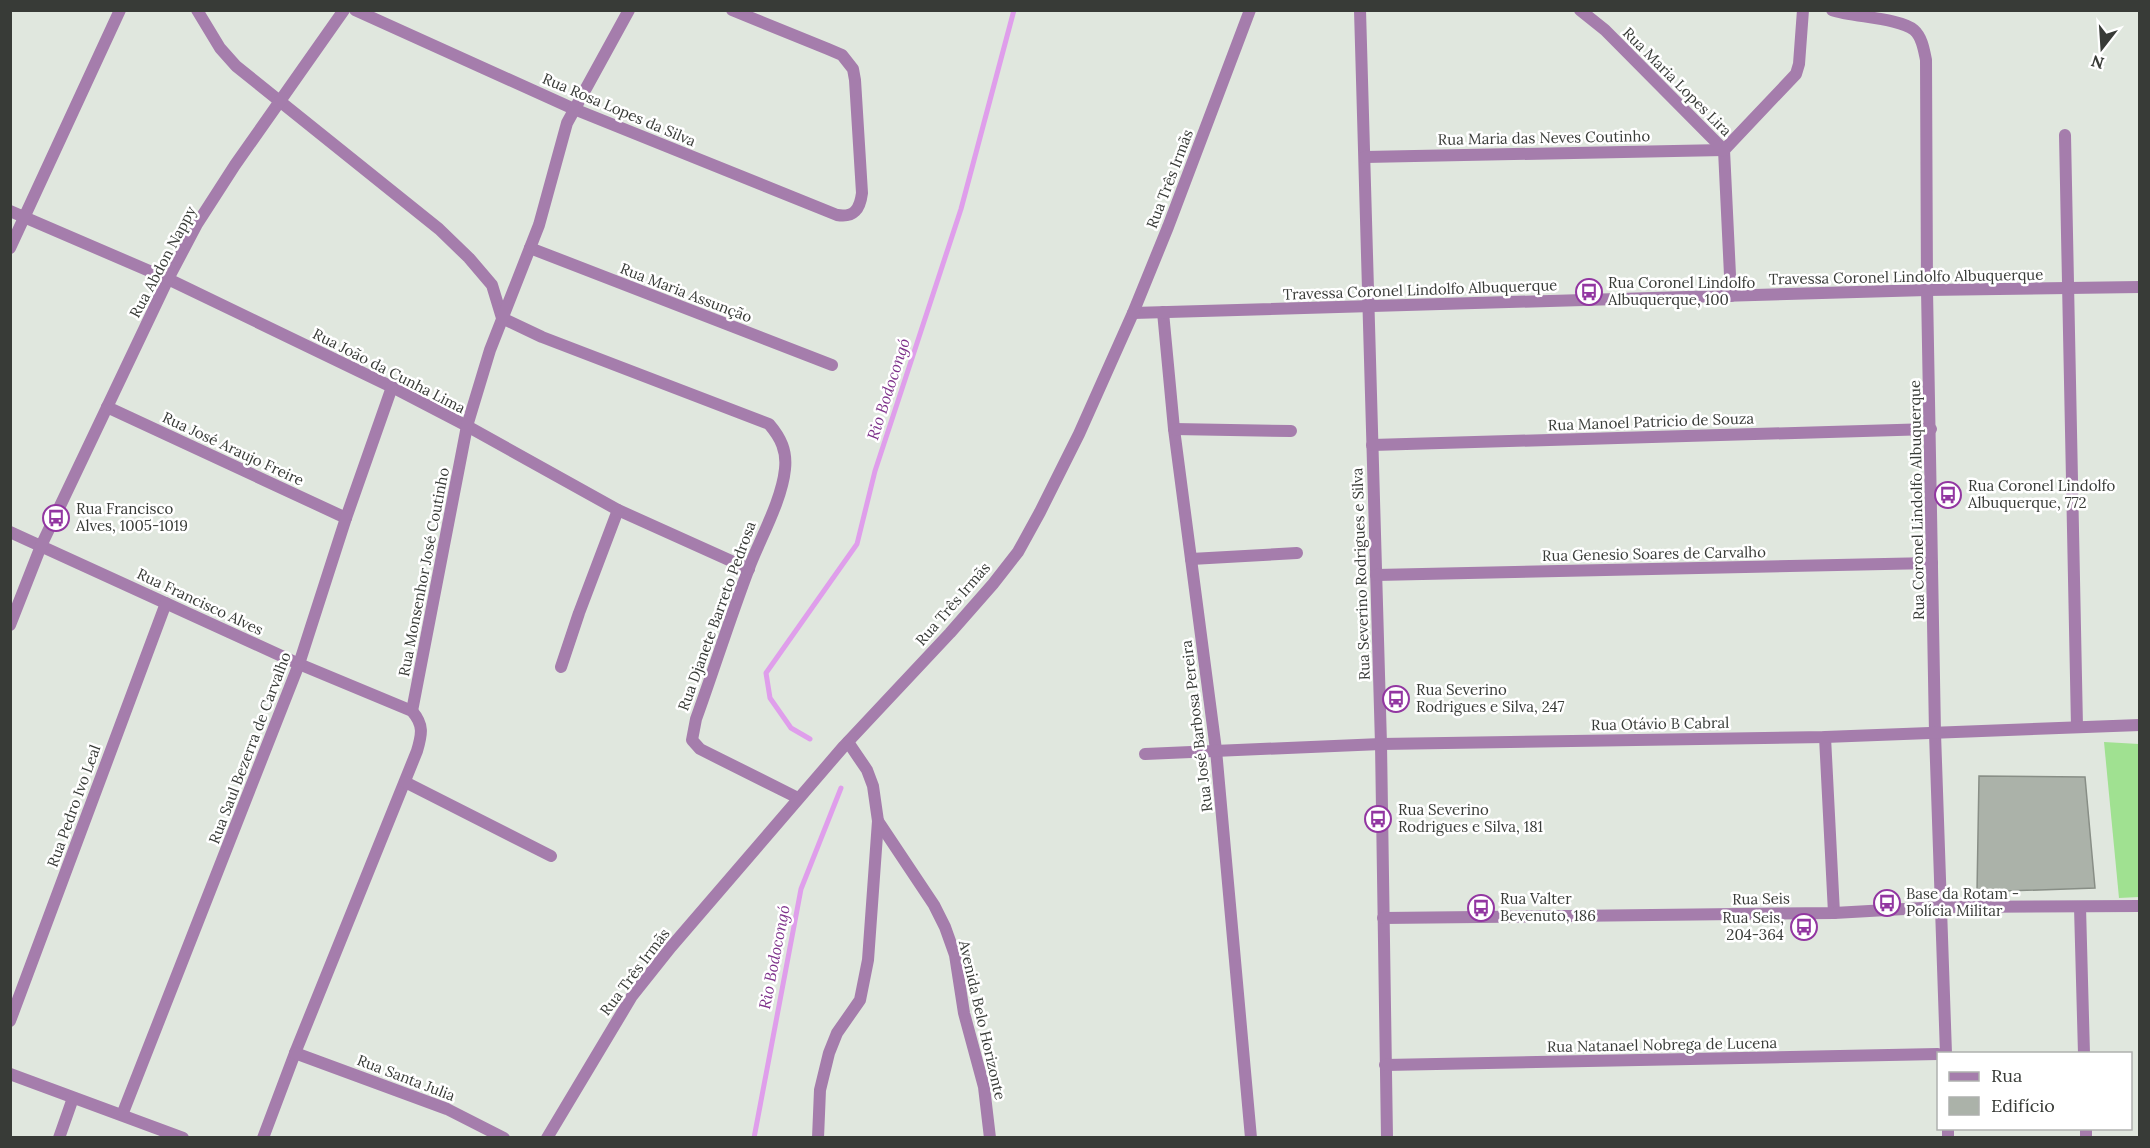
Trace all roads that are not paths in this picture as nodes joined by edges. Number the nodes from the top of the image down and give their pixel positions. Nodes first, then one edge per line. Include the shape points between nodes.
1 (120, 10) edge
2 (197, 10) edge
3 (344, 10) edge
4 (355, 10) edge
5 (628, 10) edge
6 (732, 10) edge
7 (1250, 10) edge
8 (1360, 10) edge
9 (1580, 10) edge
10 (1803, 10) edge
11 (1832, 10) edge
12 (282, 101) junction
13 (574, 109) junction
14 (2065, 135) dead end
15 (1724, 150) junction
16 (1365, 157) junction
17 (10, 211) edge
18 (25, 217) junction
19 (10, 248) edge
20 (530, 248) junction
21 (168, 279) junction
22 (2139, 287) edge
23 (2069, 288) junction
24 (1927, 290) junction
25 (1731, 296) junction
26 (1368, 306) junction
27 (1163, 312) junction
28 (1133, 313) junction
29 (502, 318) junction
30 (832, 365) dead end
31 (392, 387) junction
32 (107, 407) junction
33 (467, 426) junction
34 (1174, 429) junction
35 (1931, 429) junction
36 (1291, 431) dead end
37 (1372, 445) junction
38 (618, 510) junction
39 (346, 518) junction
40 (10, 532) edge
41 (41, 546) junction
42 (1298, 553) dead end
43 (1191, 559) junction
44 (1932, 563) junction
45 (749, 569) junction
46 (1376, 575) junction
47 (166, 603) junction
48 (10, 625) edge
49 (299, 664) junction
50 (561, 667) dead end
51 (412, 711) junction
52 (2139, 725) edge
53 (2077, 727) junction
54 (1935, 733) junction
55 (1825, 737) junction
56 (846, 744) junction
57 (1381, 744) junction
58 (1216, 750) junction
59 (1145, 754) dead end
60 (405, 782) junction
61 (798, 798) junction
62 (878, 821) junction
63 (551, 856) dead end
64 (2139, 906) edge
65 (1940, 907) junction
66 (2080, 907) junction
67 (1834, 913) junction
68 (1383, 918) junction
69 (10, 1021) edge
70 (1946, 1052) edge
71 (2084, 1052) edge
72 (295, 1053) junction
73 (1937, 1054) edge
74 (1385, 1065) junction
75 (10, 1074) edge
76 (73, 1098) junction
77 (122, 1115) junction
78 (59, 1137) edge
79 (183, 1137) edge
80 (263, 1137) edge
81 (504, 1137) edge
82 (547, 1137) edge
83 (818, 1137) edge
84 (990, 1137) edge
85 (1251, 1137) edge
86 (1387, 1137) edge

1 - 18 street
2 - 12 street via 236,66
3 - 12 street, Rua Abdon Nappy
4 - 13 street, Rua Rosa Lopes da Silva
5 - 13 street, Rua Monsenhor José Coutinho
6 - 13 street, Rua Rosa Lopes da Silva via 842,55 853,69 862,194 854,214 837,215
7 - 28 street, Rua Três Irmãs
8 - 16 street, Rua Severino Rodrigues e Silva
9 - 15 street, Rua Maria Lopes Lira via 1605,30
10 - 15 street via 1796,74
11 - 24 street, Rua Coronel Lindolfo Albuquerque via 1901,24 1921,39 1926,60
12 - 21 street, Rua Abdon Nappy via 210,204
12 - 29 street via 469,258 492,285
13 - 20 street, Rua Monsenhor José Coutinho
14 - 23 street
15 - 16 street, Rua Maria das Neves Coutinho
15 - 25 street, Rua Maria Lopes Lira
16 - 26 street, Rua Severino Rodrigues e Silva
17 - 18 street, Rua João da Cunha Lima
18 - 19 street
18 - 21 street, Rua João da Cunha Lima
20 - 29 street, Rua Monsenhor José Coutinho
20 - 30 street, Rua Maria Assunção
21 - 31 street, Rua João da Cunha Lima
21 - 32 street, Rua Abdon Nappy
22 - 23 street, Travessa Coronel Lindolfo Albuquerque
23 - 24 street, Travessa Coronel Lindolfo Albuquerque
23 - 53 street
24 - 25 street, Travessa Coronel Lindolfo Albuquerque
24 - 35 street, Rua Coronel Lindolfo Albuquerque
25 - 26 street, Travessa Coronel Lindolfo Albuquerque
26 - 27 street, Travessa Coronel Lindolfo Albuquerque
26 - 37 street, Rua Severino Rodrigues e Silva
27 - 28 street, Travessa Coronel Lindolfo Albuquerque
27 - 34 street, Rua José Barbosa Pereira
28 - 56 street, Rua Três Irmãs via 1079,434 1018,552 950,633
29 - 33 street, Rua Monsenhor José Coutinho
29 - 45 street, Rua Djanete Barreto Pedrosa via 769,424 785,452 785,470
31 - 33 street, Rua João da Cunha Lima
31 - 39 street, Rua Saul Bezerra de Carvalho
32 - 39 street, Rua José Araujo Freire
32 - 41 street, Rua Abdon Nappy
33 - 38 street, Rua João da Cunha Lima
33 - 51 street, Rua Monsenhor José Coutinho
34 - 36 street
34 - 43 street, Rua José Barbosa Pereira
35 - 37 street, Rua Manoel Patricio de Souza
35 - 44 street, Rua Coronel Lindolfo Albuquerque
37 - 46 street, Rua Severino Rodrigues e Silva
38 - 45 street, Rua João da Cunha Lima
38 - 50 street
39 - 49 street, Rua Saul Bezerra de Carvalho
40 - 41 street, Rua Francisco Alves
41 - 47 street, Rua Francisco Alves
41 - 48 street
42 - 43 street
43 - 58 street, Rua José Barbosa Pereira
44 - 46 street, Rua Genesio Soares de Carvalho
44 - 54 street, Rua Coronel Lindolfo Albuquerque
45 - 61 street, Rua Djanete Barreto Pedrosa via 692,740 699,749
46 - 57 street, Rua Severino Rodrigues e Silva
47 - 49 street, Rua Francisco Alves
47 - 69 street, Rua Pedro Ivo Leal
49 - 51 street, Rua Francisco Alves
49 - 77 street, Rua Saul Bezerra de Carvalho
51 - 60 street, Rua Monsenhor José Coutinho via 422,726 422,734
52 - 53 street, Rua Otávio B Cabral
53 - 54 street, Rua Otávio B Cabral
54 - 55 street, Rua Otávio B Cabral
54 - 65 street, Rua Coronel Lindolfo Albuquerque
55 - 57 street, Rua Otávio B Cabral
55 - 67 street
56 - 61 street, Rua Três Irmãs
56 - 62 street via 867,770
57 - 58 street, Rua Otávio B Cabral
57 - 68 street, Rua Severino Rodrigues e Silva
58 - 59 street, Rua Otávio B Cabral
58 - 85 street, Rua José Barbosa Pereira
60 - 63 street
60 - 72 street, Rua Monsenhor José Coutinho
61 - 82 street, Rua Três Irmãs via 632,996
62 - 83 street via 866,980 860,1000 828,1053 820,1090
62 - 84 street, Avenida Belo Horizonte via 945,927 984,1088
64 - 66 street, Rua Seis
65 - 66 street, Rua Seis
65 - 67 street, Rua Seis
65 - 70 street, Rua Coronel Lindolfo Albuquerque
66 - 71 street
67 - 68 street, Rua Seis
68 - 74 street, Rua Severino Rodrigues e Silva
72 - 80 street, Rua Monsenhor José Coutinho
72 - 81 street, Rua Santa Julia via 447,1109
73 - 74 street, Rua Natanael Nobrega de Lucena
74 - 86 street, Rua Severino Rodrigues e Silva
75 - 76 street
76 - 77 street
76 - 78 street
77 - 79 street

